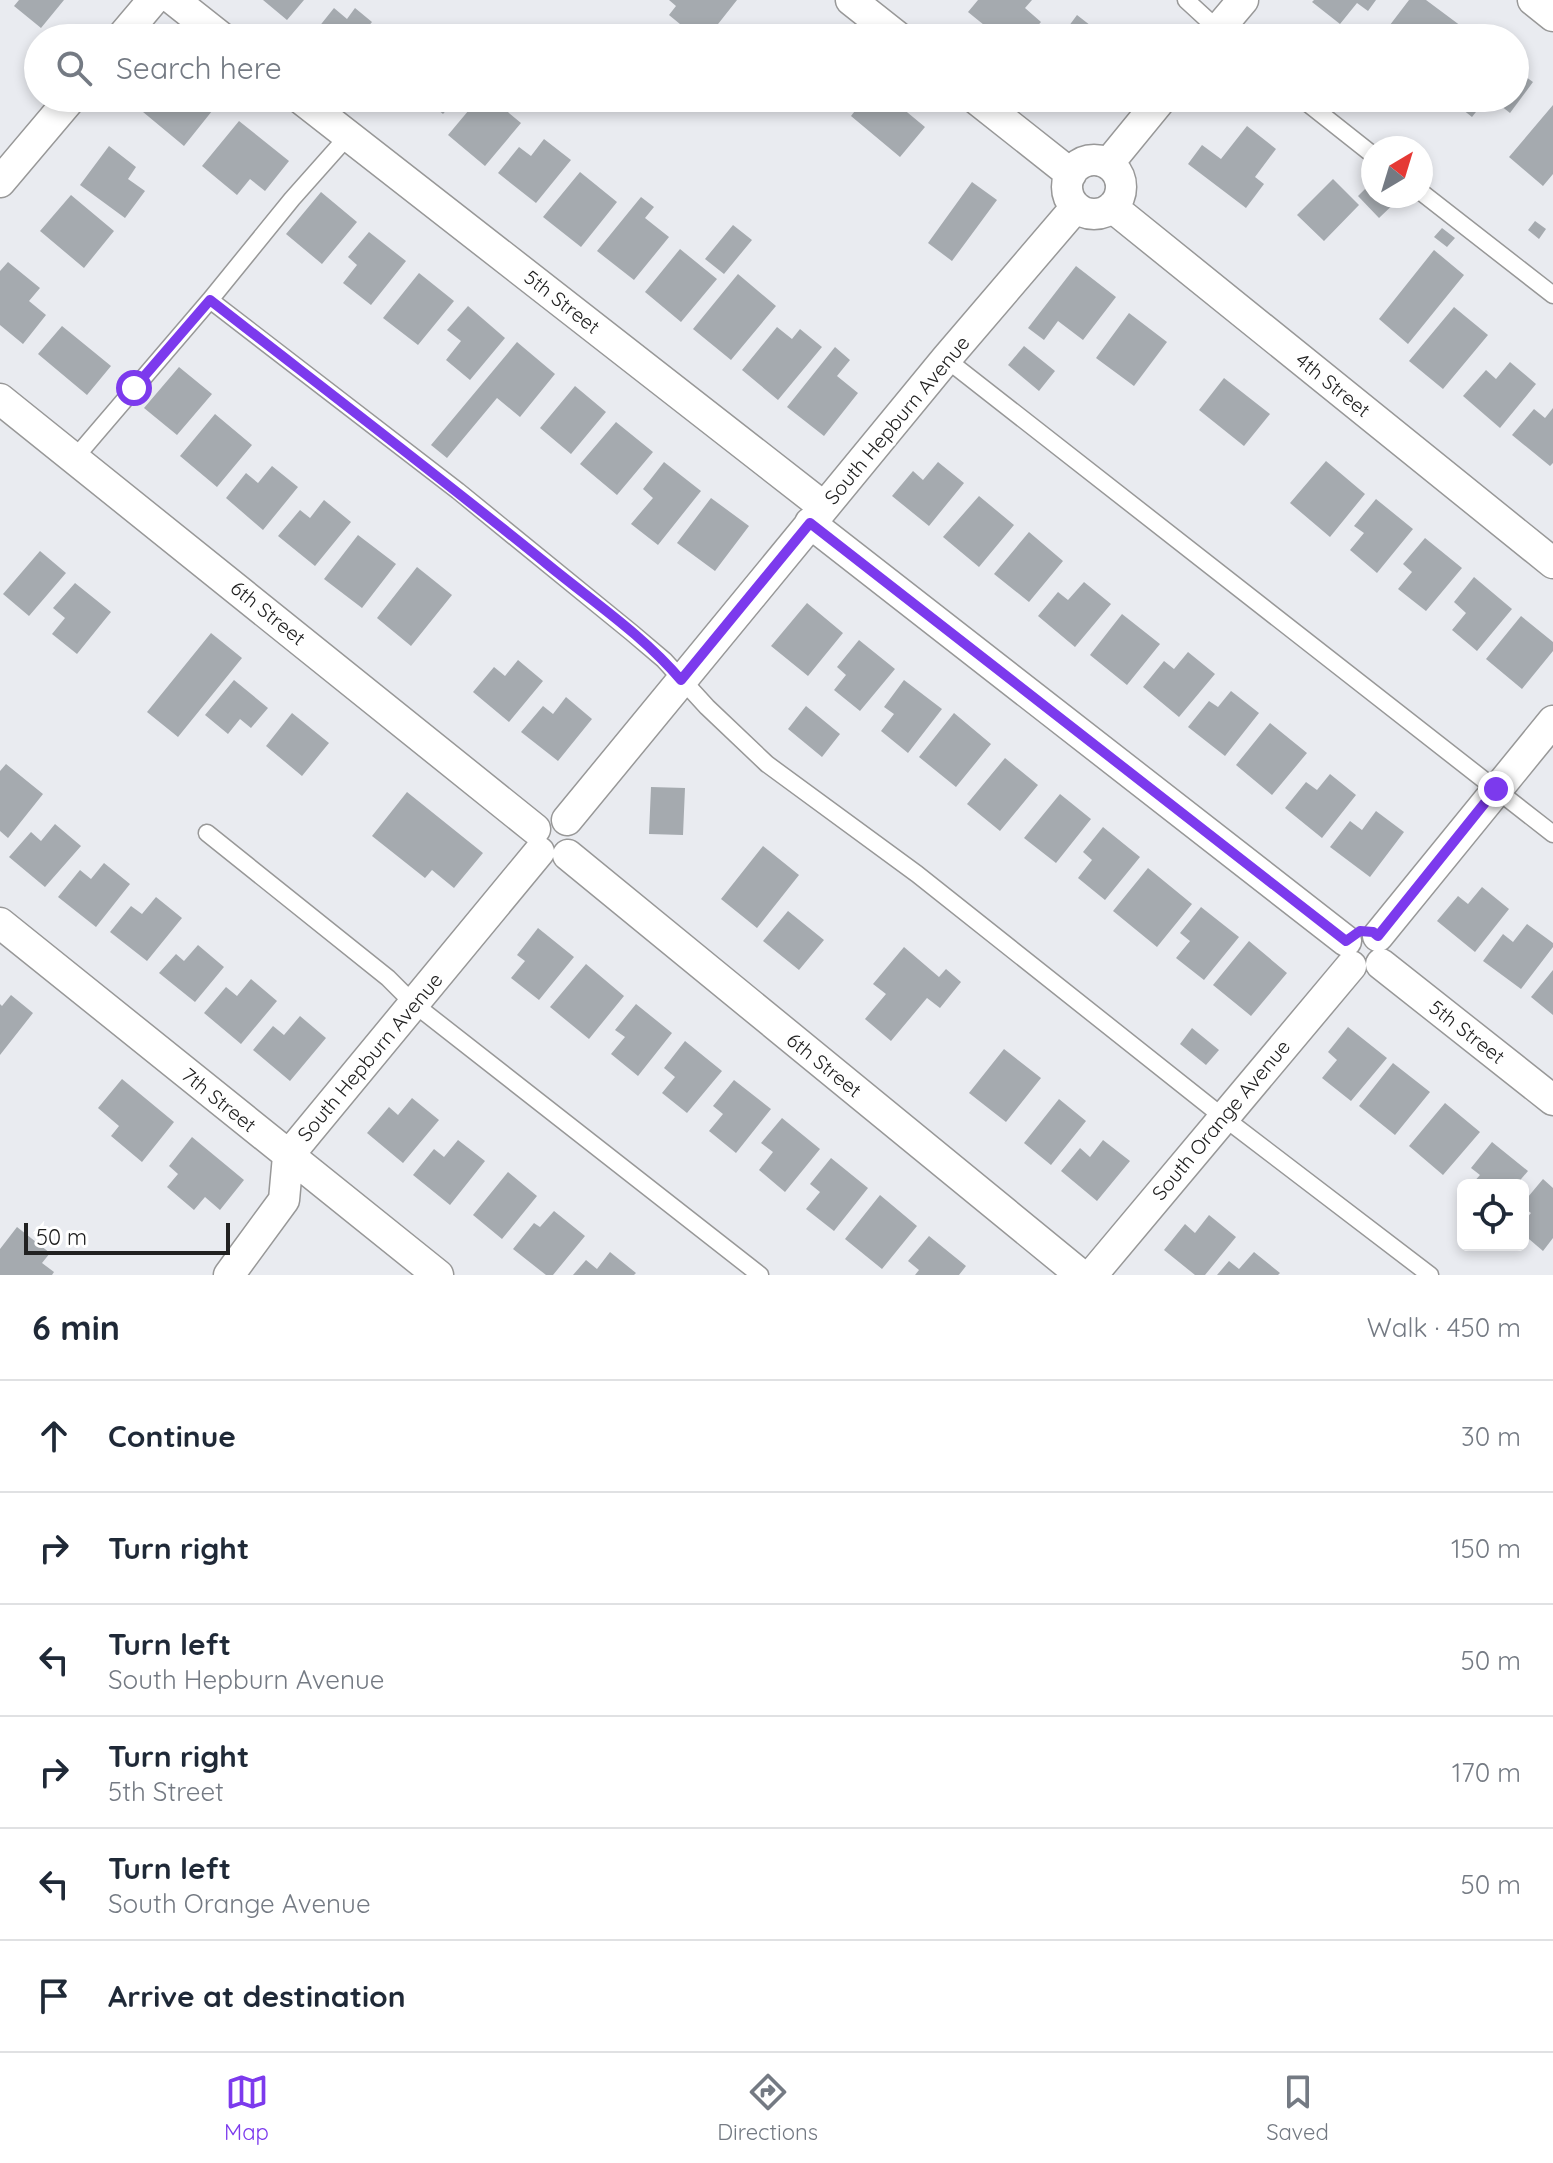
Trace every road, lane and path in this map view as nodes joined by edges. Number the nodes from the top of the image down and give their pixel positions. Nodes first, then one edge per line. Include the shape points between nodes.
1 (153, 0) edge
2 (174, 0) edge
3 (851, 0) edge
4 (1186, 0) edge
5 (1243, 0) edge
6 (1533, 0) edge
7 (1553, 16) edge
8 (133, 24) edge
9 (204, 24) edge
10 (881, 24) edge
11 (1209, 24) edge
12 (1227, 24) edge
13 (59, 112) edge
14 (318, 112) edge
15 (993, 112) edge
16 (1151, 112) edge
17 (1319, 112) edge
18 (348, 136) junction
19 (1361, 146) edge
20 (1108, 164) junction
21 (1071, 174) junction
22 (0, 182) edge
23 (1433, 201) edge
24 (1076, 207) junction
25 (1112, 207) junction
26 (1553, 295) edge
27 (210, 300) junction
28 (946, 359) junction
29 (0, 399) edge
30 (74, 459) junction
31 (817, 515) junction
32 (1553, 563) edge
33 (681, 680) junction
34 (1553, 721) edge
35 (1496, 789) junction
36 (207, 833) dead end
37 (1553, 834) edge
38 (547, 845) junction
39 (0, 923) edge
40 (1364, 952) junction
41 (414, 1004) junction
42 (1553, 1100) edge
43 (1223, 1117) junction
44 (288, 1156) junction
45 (229, 1275) edge
46 (438, 1275) edge
47 (760, 1275) edge
48 (1081, 1275) edge
49 (1092, 1275) edge
50 (1430, 1275) edge

1 - 8 street
2 - 9 street
3 - 10 street
4 - 11 lane
5 - 12 street
6 - 7 street
13 - 22 street
14 - 18 street, 5th Street
15 - 21 street
16 - 20 street
17 - 19 lane
18 - 27 lane
18 - 31 street, 5th Street
20 - 21 street via 1091,160
20 - 25 street via 1121,184
21 - 24 street via 1068,191
23 - 26 lane
24 - 25 street via 1090,213
24 - 28 street, South Hepburn Avenue
25 - 32 street, 4th Street
27 - 30 lane
27 - 33 lane via 458,491 653,651
28 - 31 street, South Hepburn Avenue
28 - 35 lane
29 - 30 street, 6th Street
30 - 38 street, 6th Street
31 - 33 street, South Hepburn Avenue
31 - 40 street, 5th Street
33 - 38 street, South Hepburn Avenue via 567,820 553,816 540,822
33 - 43 lane via 767,764 917,874
34 - 35 street, South Orange Avenue
35 - 37 lane
35 - 40 street, South Orange Avenue
36 - 41 lane
38 - 41 street, South Hepburn Avenue
38 - 48 street, 6th Street
39 - 44 street, 7th Street
40 - 42 street, 5th Street
40 - 43 street, South Orange Avenue
41 - 44 street, South Hepburn Avenue
41 - 47 lane
43 - 49 street, South Orange Avenue
43 - 50 lane
44 - 45 street, South Hepburn Avenue via 284,1200
44 - 46 street, 7th Street

